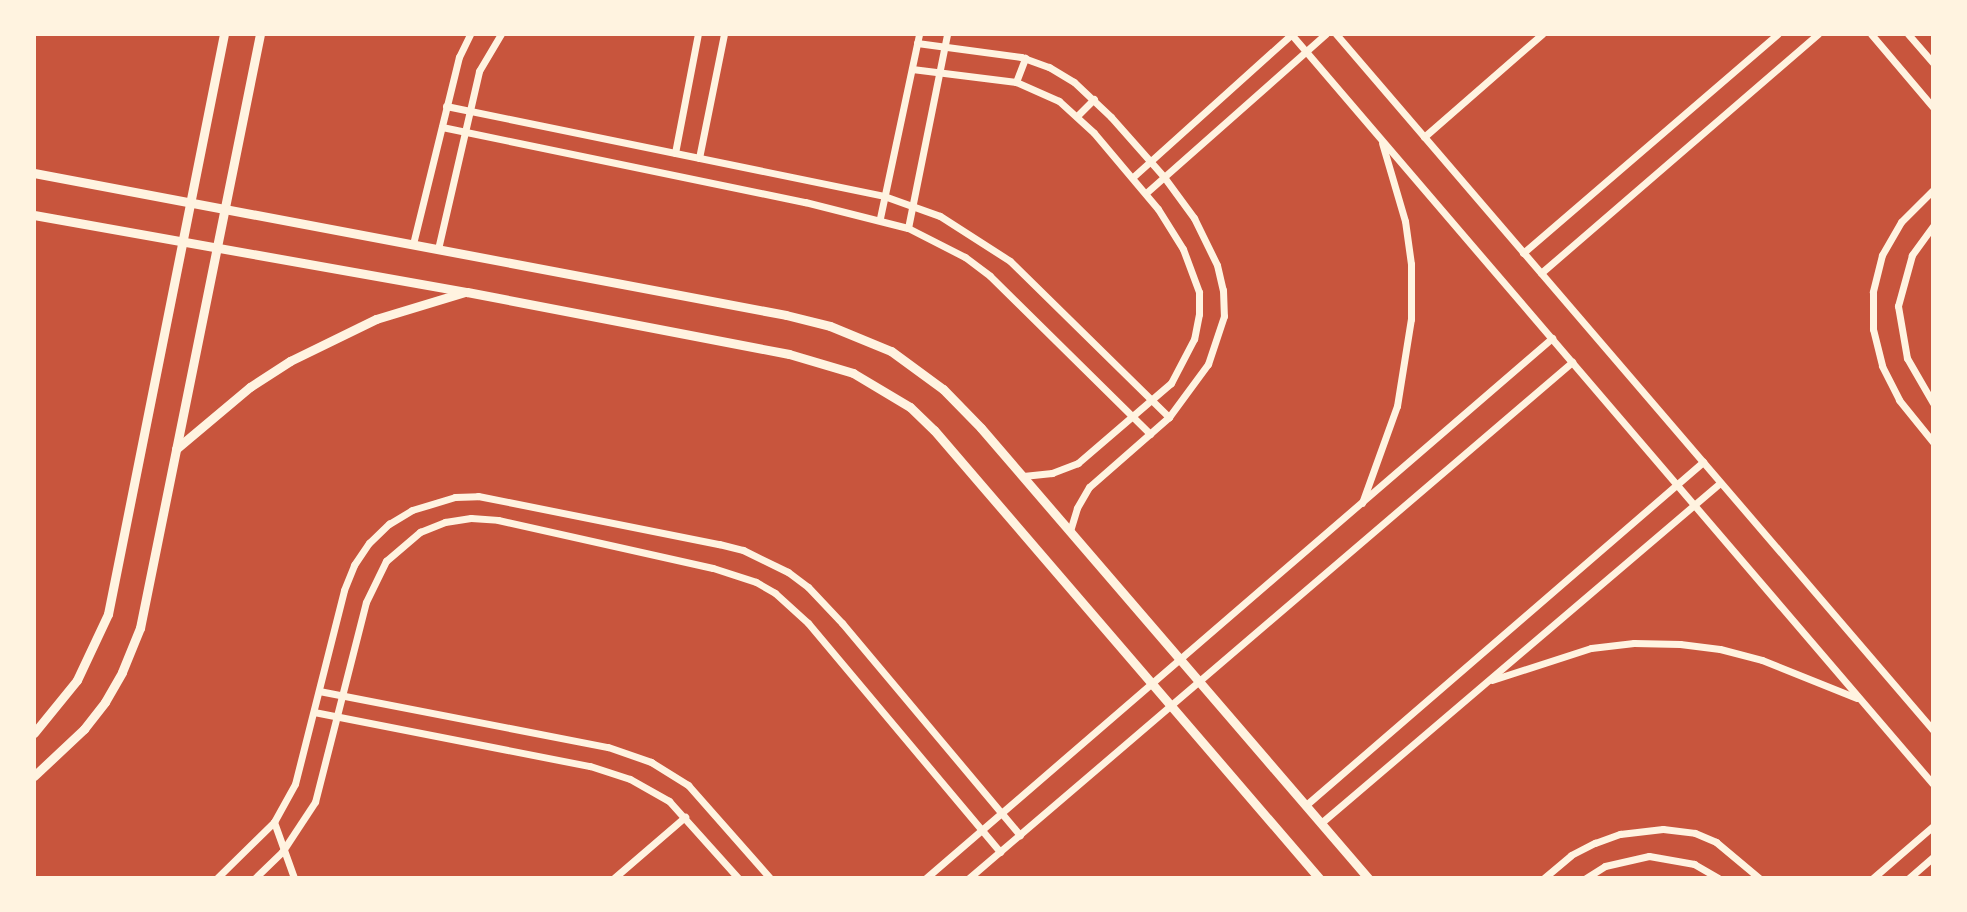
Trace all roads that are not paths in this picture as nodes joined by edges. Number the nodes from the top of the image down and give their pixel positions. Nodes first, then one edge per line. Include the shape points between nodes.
1 (224, 34) edge
2 (260, 34) edge
3 (470, 34) edge
4 (501, 34) edge
5 (698, 34) edge
6 (724, 34) edge
7 (947, 34) edge
8 (1292, 34) edge
9 (1326, 34) edge
10 (1336, 34) edge
11 (1542, 34) edge
12 (1778, 34) edge
13 (1818, 34) edge
14 (1871, 34) edge
15 (1908, 34) edge
16 (918, 38) edge
17 (945, 46) junction
18 (1306, 51) junction
19 (1025, 58) junction
20 (1933, 63) edge
21 (912, 69) junction
22 (940, 72) junction
23 (1016, 82) junction
24 (1094, 99) junction
25 (446, 106) junction
26 (1933, 107) edge
27 (470, 111) junction
28 (1077, 116) junction
29 (442, 127) junction
30 (465, 132) junction
31 (1379, 137) junction
32 (1424, 137) junction
33 (675, 153) junction
34 (699, 158) junction
35 (1150, 162) junction
36 (34, 173) edge
37 (1133, 177) junction
38 (1164, 177) junction
39 (1933, 190) edge
40 (1146, 193) junction
41 (884, 196) junction
42 (190, 202) junction
43 (914, 205) junction
44 (225, 208) junction
45 (34, 215) edge
46 (880, 218) junction
47 (1933, 226) edge
48 (908, 228) junction
49 (183, 241) junction
50 (413, 244) junction
51 (217, 247) junction
52 (438, 249) junction
53 (1523, 253) junction
54 (1541, 273) junction
55 (467, 292) junction
56 (1552, 338) junction
57 (1572, 362) junction
58 (1153, 401) junction
59 (1933, 403) edge
60 (1169, 417) junction
61 (1134, 418) junction
62 (1150, 434) junction
63 (1933, 442) edge
64 (176, 449) junction
65 (1703, 462) junction
66 (1023, 476) junction
67 (1720, 483) junction
68 (1677, 484) junction
69 (1362, 504) junction
70 (1694, 505) junction
71 (1070, 531) junction
72 (1180, 659) junction
73 (1199, 681) junction
74 (1486, 682) junction
75 (1152, 684) junction
76 (319, 691) junction
77 (344, 696) junction
78 (1861, 699) junction
79 (1171, 705) junction
80 (314, 712) junction
81 (339, 717) junction
82 (1933, 730) edge
83 (34, 733) edge
84 (34, 776) edge
85 (1933, 784) edge
86 (1306, 805) junction
87 (1002, 813) junction
88 (685, 817) junction
89 (274, 822) junction
90 (1321, 823) junction
91 (1933, 826) edge
92 (982, 830) junction
93 (1020, 835) junction
94 (282, 852) junction
95 (1000, 852) junction
96 (1933, 857) edge
97 (1548, 877) edge
98 (217, 878) edge
99 (255, 878) edge
100 (294, 878) edge
101 (614, 878) edge
102 (738, 878) edge
103 (770, 878) edge
104 (926, 878) edge
105 (969, 878) edge
106 (1319, 878) edge
107 (1368, 878) edge
108 (1586, 878) edge
109 (1718, 878) edge
110 (1759, 878) edge
111 (1873, 878) edge
112 (1909, 878) edge

1 - 42 street
2 - 44 street
3 - 25 street
4 - 27 street via 479,71
5 - 33 street
6 - 34 street
7 - 17 street
8 - 18 street
8 - 35 street
9 - 18 street
10 - 32 street
11 - 32 street
12 - 53 street
13 - 54 street
14 - 26 street
15 - 20 street
16 - 17 street
16 - 21 street
17 - 19 street
17 - 22 street
18 - 31 street
18 - 38 street
19 - 23 street
19 - 24 street via 1049,67
21 - 22 street
21 - 41 street
22 - 23 street
22 - 43 street
23 - 28 street via 1059,101
24 - 28 street
24 - 35 street
25 - 27 street
25 - 29 street
27 - 30 street
27 - 33 street
28 - 37 street
29 - 30 street
29 - 50 street
30 - 46 street
30 - 52 street
31 - 56 street
31 - 69 street via 1405,221 1411,319 1397,406
32 - 53 street
33 - 34 street
34 - 41 street
35 - 37 street
35 - 38 street
36 - 42 street
37 - 40 street
38 - 40 street
38 - 60 street via 1207,241 1223,290 1224,316 1208,364
39 - 63 street via 1901,222 1882,255 1873,292 1873,329 1882,366 1899,400
40 - 58 street via 1183,249 1199,292 1199,314 1185,362
41 - 43 street
41 - 46 street
42 - 44 street
42 - 49 street
43 - 48 street
43 - 58 street via 965,228 1010,261
44 - 50 street
44 - 51 street
45 - 49 street
46 - 48 street
47 - 59 street via 1912,255 1898,306 1907,358
48 - 61 street via 990,276
49 - 51 street
49 - 83 street via 108,614 77,680
50 - 52 street
51 - 55 street
51 - 64 street
52 - 66 street via 786,315 862,337 943,389
53 - 54 street
54 - 65 street
55 - 64 street via 332,338 250,387
55 - 75 street via 821,362 882,389 934,430
56 - 57 street
56 - 69 street
57 - 68 street
57 - 73 street
58 - 60 street
58 - 61 street
60 - 62 street
61 - 62 street
61 - 66 street via 1078,463
62 - 71 street via 1089,487
64 - 84 street via 132,650 84,729
65 - 67 street
65 - 68 street
66 - 71 street
67 - 70 street
67 - 82 street
68 - 70 street
68 - 86 street
69 - 72 street
70 - 74 street
70 - 78 street
71 - 72 street
72 - 73 street
72 - 75 street
73 - 79 street
73 - 86 street
74 - 78 street via 1591,648 1680,644 1762,660
74 - 90 street
75 - 79 street
75 - 87 street
76 - 77 street
76 - 80 street
76 - 87 street via 344,590 369,543 389,524 433,502 500,498 719,544 788,572 842,623
77 - 81 street
77 - 92 street via 366,602 386,561 420,532 445,522 498,520 735,574 775,593 808,623
77 - 103 street via 608,747 651,762 688,785
78 - 85 street
79 - 93 street
79 - 106 street
80 - 81 street
80 - 89 street via 299,774
81 - 88 street via 590,766 650,789
81 - 94 street via 315,802
86 - 90 street
87 - 92 street
87 - 93 street
88 - 101 street
88 - 102 street
89 - 94 street
89 - 98 street
90 - 107 street
91 - 111 street
92 - 95 street
92 - 104 street
93 - 95 street
94 - 99 street
94 - 100 street
95 - 105 street
96 - 112 street
97 - 110 street via 1595,843 1663,829 1716,842
108 - 109 street via 1605,866 1649,856 1694,864

